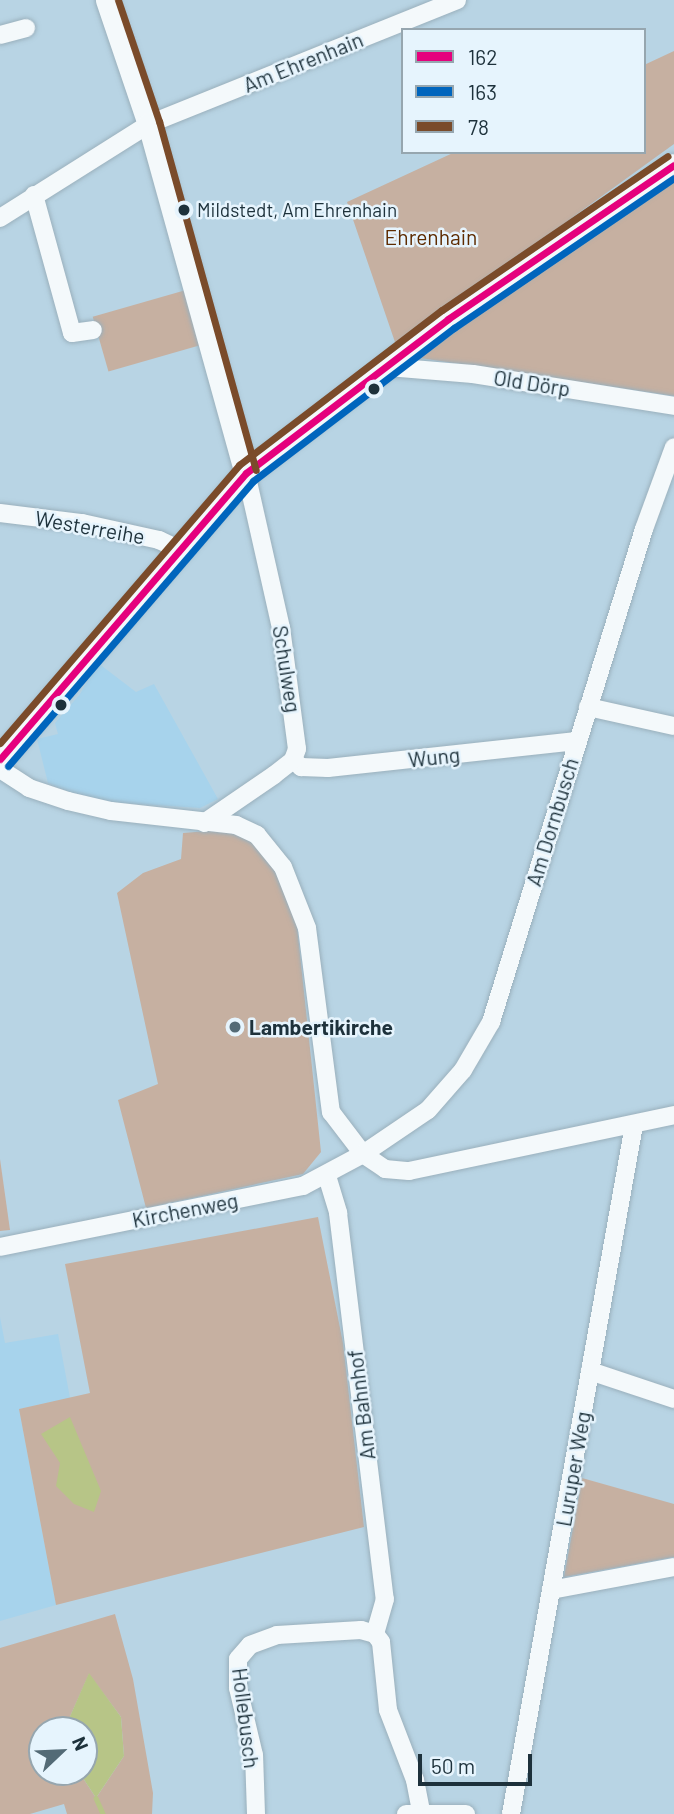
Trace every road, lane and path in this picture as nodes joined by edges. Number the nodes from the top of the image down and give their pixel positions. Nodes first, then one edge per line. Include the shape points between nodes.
1 (107, 0) edge
2 (457, 0) edge
3 (26, 28) dead end
4 (0, 36) edge
5 (149, 124) junction
6 (674, 165) edge
7 (34, 195) junction
8 (0, 218) edge
9 (93, 330) dead end
10 (388, 367) junction
11 (674, 406) edge
12 (674, 447) edge
13 (246, 473) junction
14 (0, 513) edge
15 (178, 549) junction
16 (588, 707) junction
17 (674, 726) edge
18 (577, 741) junction
19 (0, 759) edge
20 (293, 760) junction
21 (0, 769) edge
22 (204, 822) junction
23 (674, 1115) edge
24 (634, 1125) junction
25 (363, 1154) junction
26 (327, 1176) junction
27 (0, 1247) edge
28 (590, 1371) junction
29 (674, 1399) edge
30 (674, 1567) edge
31 (551, 1590) junction
32 (376, 1634) junction
33 (413, 1813) edge
34 (256, 1814) edge
35 (466, 1814) edge
36 (512, 1814) edge

1 - 5 street
2 - 5 street, Am Ehrenhain
3 - 4 street
5 - 7 street, Am Ehrenhain
5 - 13 street
6 - 10 street via 448,319
7 - 8 street, Am Ehrenhain
7 - 9 street via 72,333
10 - 11 street, Old Dörp via 474,374
10 - 13 street
12 - 16 street, Am Dornbusch
13 - 15 street
13 - 20 street, Schulweg via 281,628 295,724
14 - 15 street, Westerreihe via 95,526 159,540
15 - 19 street
16 - 17 street
16 - 18 street, Am Dornbusch
18 - 20 street, Wung via 328,768 301,767
18 - 25 street, Am Dornbusch via 491,1022 463,1070 428,1110
20 - 22 street
21 - 22 street via 29,788 68,801
22 - 25 street via 236,825 257,835 298,895 307,928 326,1094 341,1127
23 - 24 street
24 - 25 street via 409,1171 385,1169
24 - 28 street, Luruper Weg
25 - 26 street, Kirchenweg
26 - 27 street, Kirchenweg via 303,1186
26 - 32 street, Am Bahnhof via 338,1213 385,1599
28 - 29 street
28 - 31 street, Luruper Weg
30 - 31 street
31 - 36 street, Luruper Weg
32 - 33 street via 384,1657 388,1710 415,1780
32 - 34 street, Hollebusch via 361,1630 277,1635 250,1645 238,1659 238,1688 254,1755
33 - 35 street

